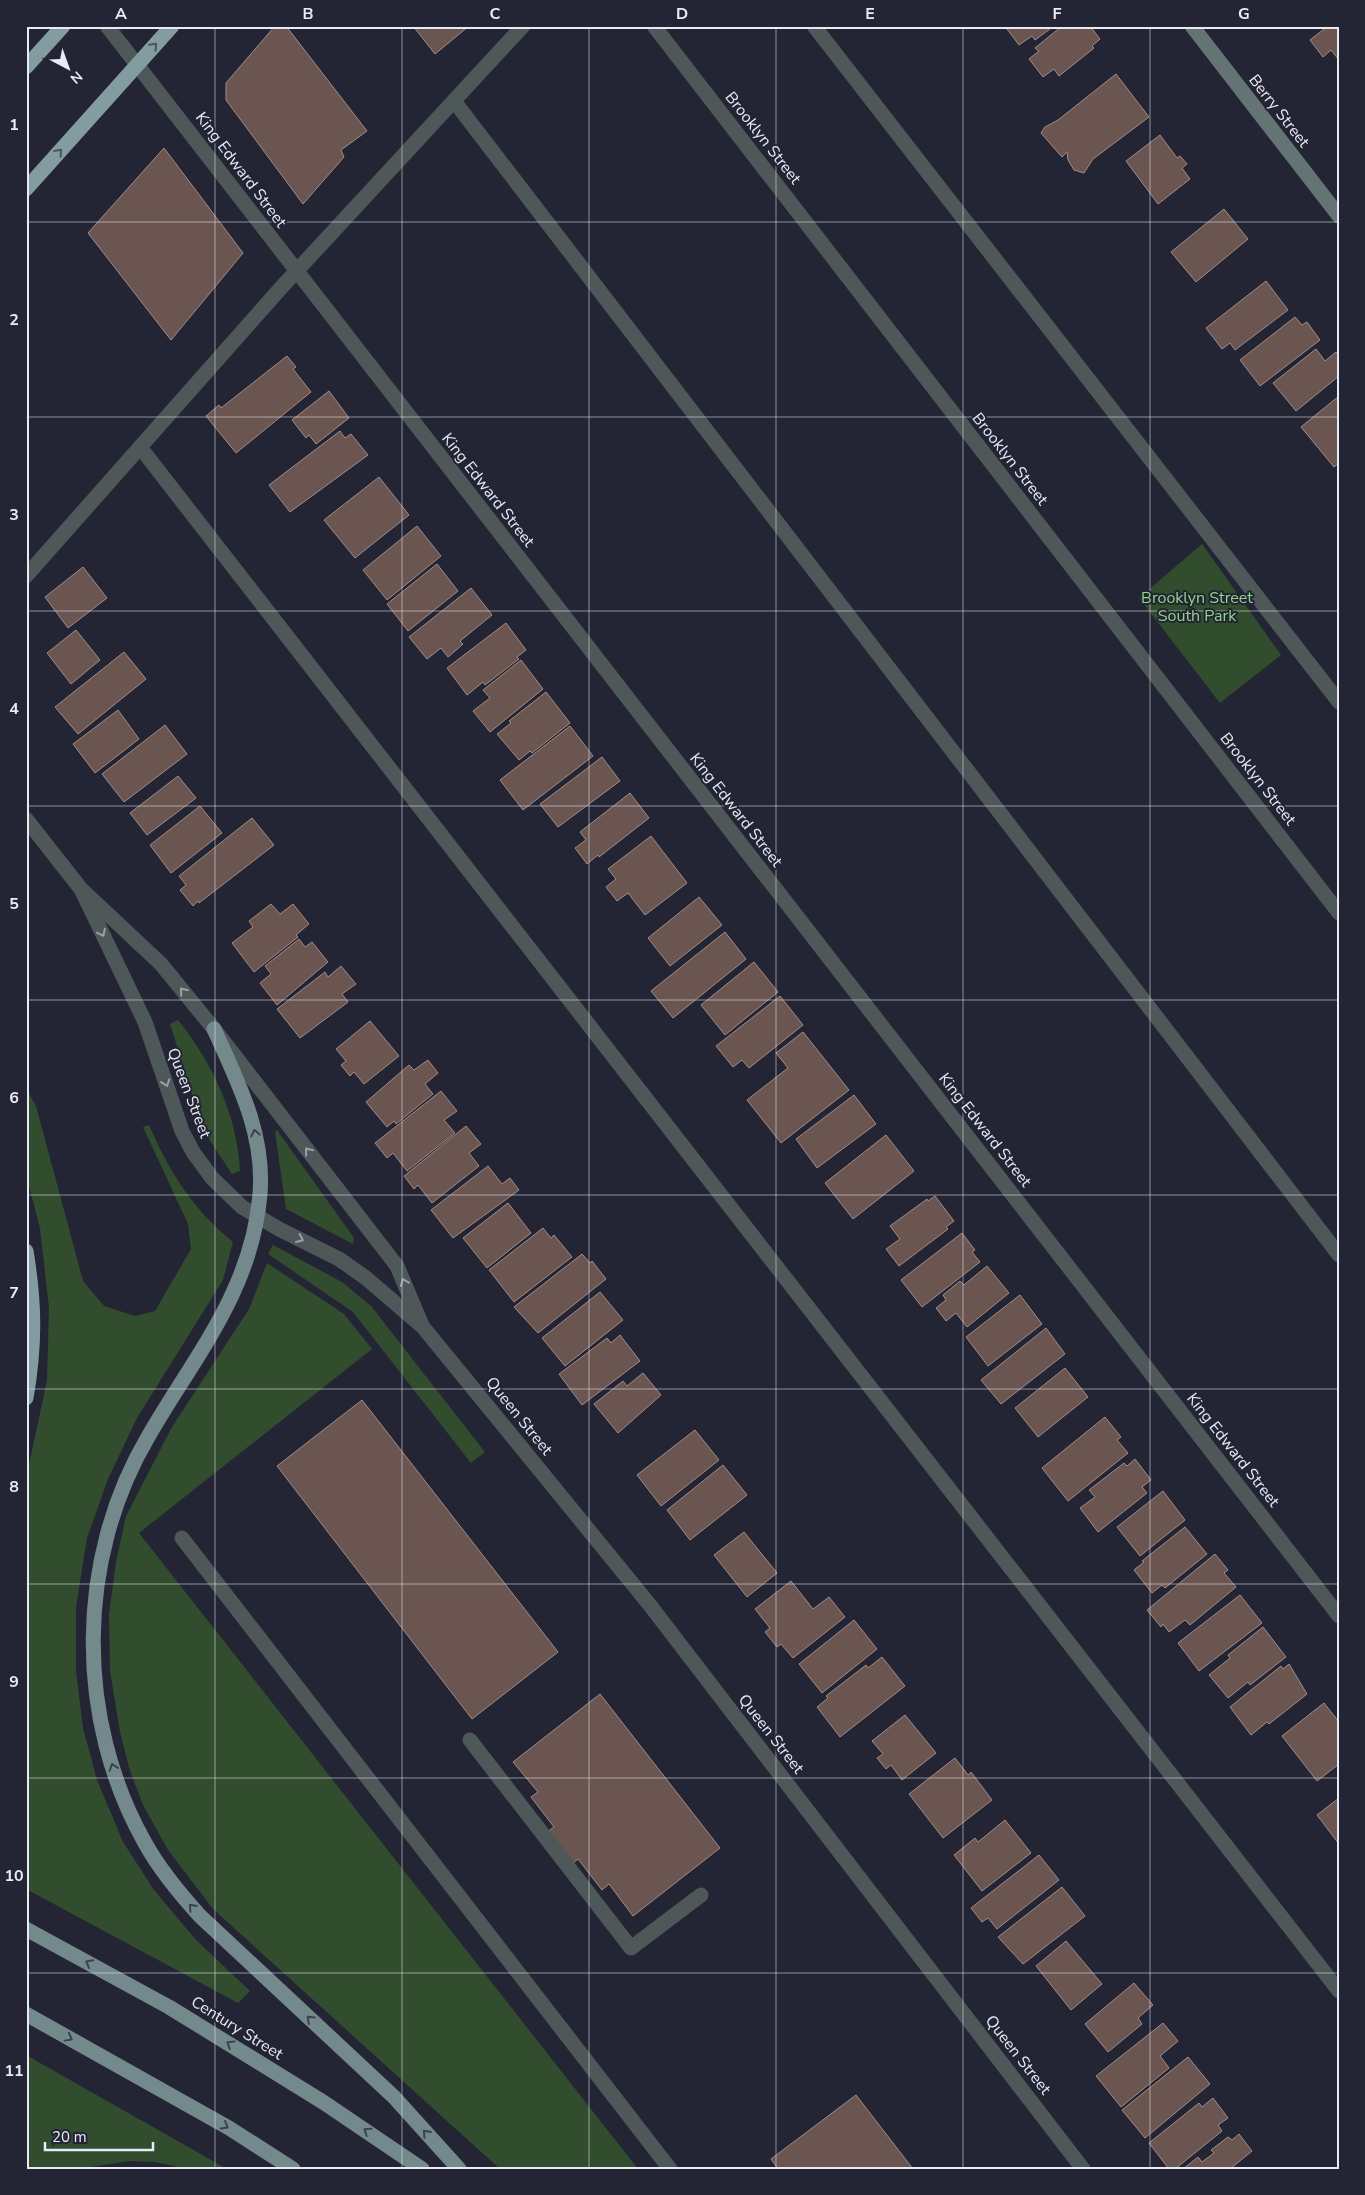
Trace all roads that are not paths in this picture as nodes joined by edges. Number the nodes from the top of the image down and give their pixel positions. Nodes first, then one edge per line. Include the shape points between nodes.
1 (64, 26) edge
2 (107, 26) edge
3 (172, 26) edge
4 (523, 26) edge
5 (654, 26) edge
6 (814, 26) edge
7 (1192, 26) edge
8 (137, 65) junction
9 (26, 67) edge
10 (454, 101) junction
11 (26, 189) edge
12 (1339, 216) edge
13 (296, 271) junction
14 (140, 447) junction
15 (26, 576) edge
16 (1339, 702) edge
17 (26, 819) edge
18 (81, 889) junction
19 (1339, 912) edge
20 (214, 1029) junction
21 (257, 1216) junction
22 (26, 1251) edge
23 (1339, 1255) edge
24 (423, 1327) junction
25 (30, 1352) edge
26 (26, 1398) edge
27 (182, 1538) dead end
28 (1339, 1616) edge
29 (470, 1740) dead end
30 (701, 1895) dead end
31 (26, 1929) edge
32 (1339, 1991) edge
33 (26, 2014) edge
34 (293, 2169) edge
35 (422, 2169) edge
36 (459, 2169) edge
37 (670, 2169) edge
38 (1083, 2169) edge

1 - 9 highway
2 - 8 street, King Edward Street
8 -> 3 highway
4 - 10 street
5 - 19 street, Brooklyn Street
6 - 16 street
7 - 12 street, Berry Street
11 -> 8 highway
8 - 13 street, King Edward Street
10 - 13 street
10 - 23 street
13 - 14 street
13 - 28 street, King Edward Street
14 - 15 street
14 - 32 street
17 - 18 street, Queen Street
20 -> 18 street, Queen Street via 161,964
18 -> 21 street, Queen Street via 144,1022 182,1131 193,1152 220,1188
21 -> 20 main road via 259,1156 252,1120 245,1096
24 -> 20 street, Queen Street via 397,1266
21 -> 24 street, Queen Street via 339,1259
36 -> 21 main road via 394,2097 200,1916 180,1893 145,1844 130,1814 109,1755 102,1724 93,1661 94,1602 103,1546 112,1515 147,1438 222,1318 243,1271
22 - 25 highway via 34,1318
24 - 38 street, Queen Street via 649,1604
25 - 26 highway
27 - 37 street
29 - 30 street via 631,1948
35 -> 31 main road, Century Street via 170,2006
33 -> 34 main road via 229,2128

